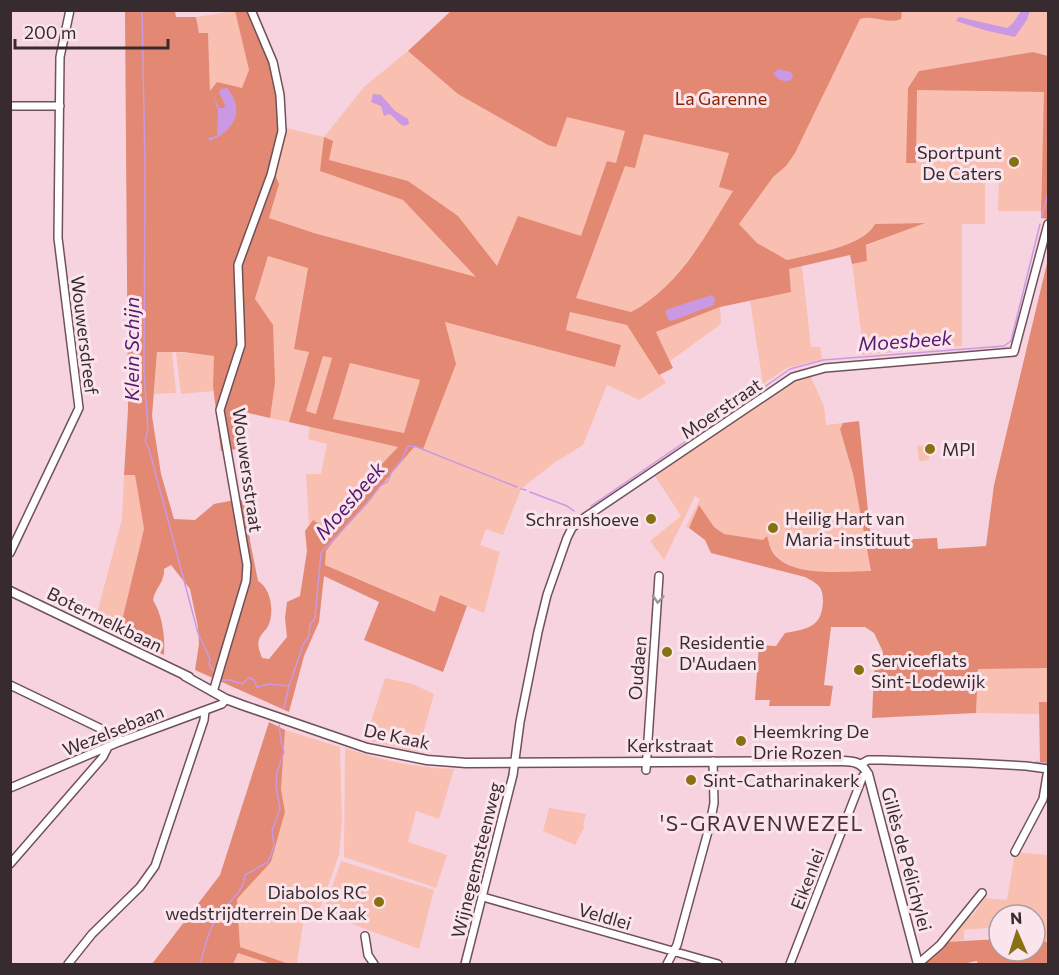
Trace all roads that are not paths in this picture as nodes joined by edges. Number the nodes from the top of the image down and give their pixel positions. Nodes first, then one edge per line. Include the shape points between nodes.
1 (70, 10) edge
2 (251, 10) edge
3 (10, 106) edge
4 (60, 106) junction
5 (1048, 224) edge
6 (10, 553) edge
7 (659, 576) dead end
8 (10, 591) edge
9 (10, 685) edge
10 (214, 690) junction
11 (226, 699) junction
12 (254, 708) junction
13 (205, 711) junction
14 (279, 717) joint
15 (122, 741) junction
16 (109, 746) junction
17 (713, 761) junction
18 (514, 763) junction
19 (861, 764) junction
20 (646, 766) junction
21 (1048, 769) edge
22 (866, 775) junction
23 (10, 788) edge
24 (1015, 852) dead end
25 (10, 864) edge
26 (982, 893) dead end
27 (483, 897) junction
28 (365, 936) dead end
29 (672, 951) junction
30 (68, 964) edge
31 (374, 964) edge
32 (465, 964) edge
33 (668, 964) edge
34 (718, 964) edge
35 (790, 964) edge
36 (918, 964) edge

1 - 4 street, Wouwersdreef via 60,57
2 - 10 street, Wouwersstraat via 273,62 282,131 271,175 238,265 241,345 220,410 247,565 246,581
3 - 4 street
4 - 6 street, Wouwersdreef via 58,238 79,408
5 - 18 street, Moerstraat via 1014,352 825,368 793,377 572,528 547,595
7 -> 20 street, Oudaen
8 - 10 main road, Botermelkbaan
9 - 15 street
10 - 11 main road, Botermelkbaan
10 - 12 main road, Botermelkbaan
11 - 12 main road, Botermelkbaan
11 - 13 street, Wezelsebaan
12 - 14 main road, Botermelkbaan
13 - 15 street, Wezelsebaan
13 - 30 street via 155,866
14 - 18 main road, De Kaak via 393,754 466,763
15 - 16 street, Wezelsebaan
16 - 23 street, Wezelsebaan
16 - 25 street
17 - 19 main road, Kerkstraat
17 - 20 main road, Kerkstraat
17 - 29 street via 711,819 677,945
18 - 20 main road, Kerkstraat
18 - 27 street, Wijnegemsteenweg
19 - 21 street via 868,766 882,760
19 - 22 main road, Gillès de Pélichylei
21 - 24 street via 1043,799
22 - 35 street, Eikenlei
22 - 36 main road, Gillès de Pélichylei
26 - 36 street via 940,945
27 - 29 street, Veldlei
27 - 32 street, Wijnegemsteenweg
28 - 31 street
29 - 33 street
29 - 34 street, Veldlei

